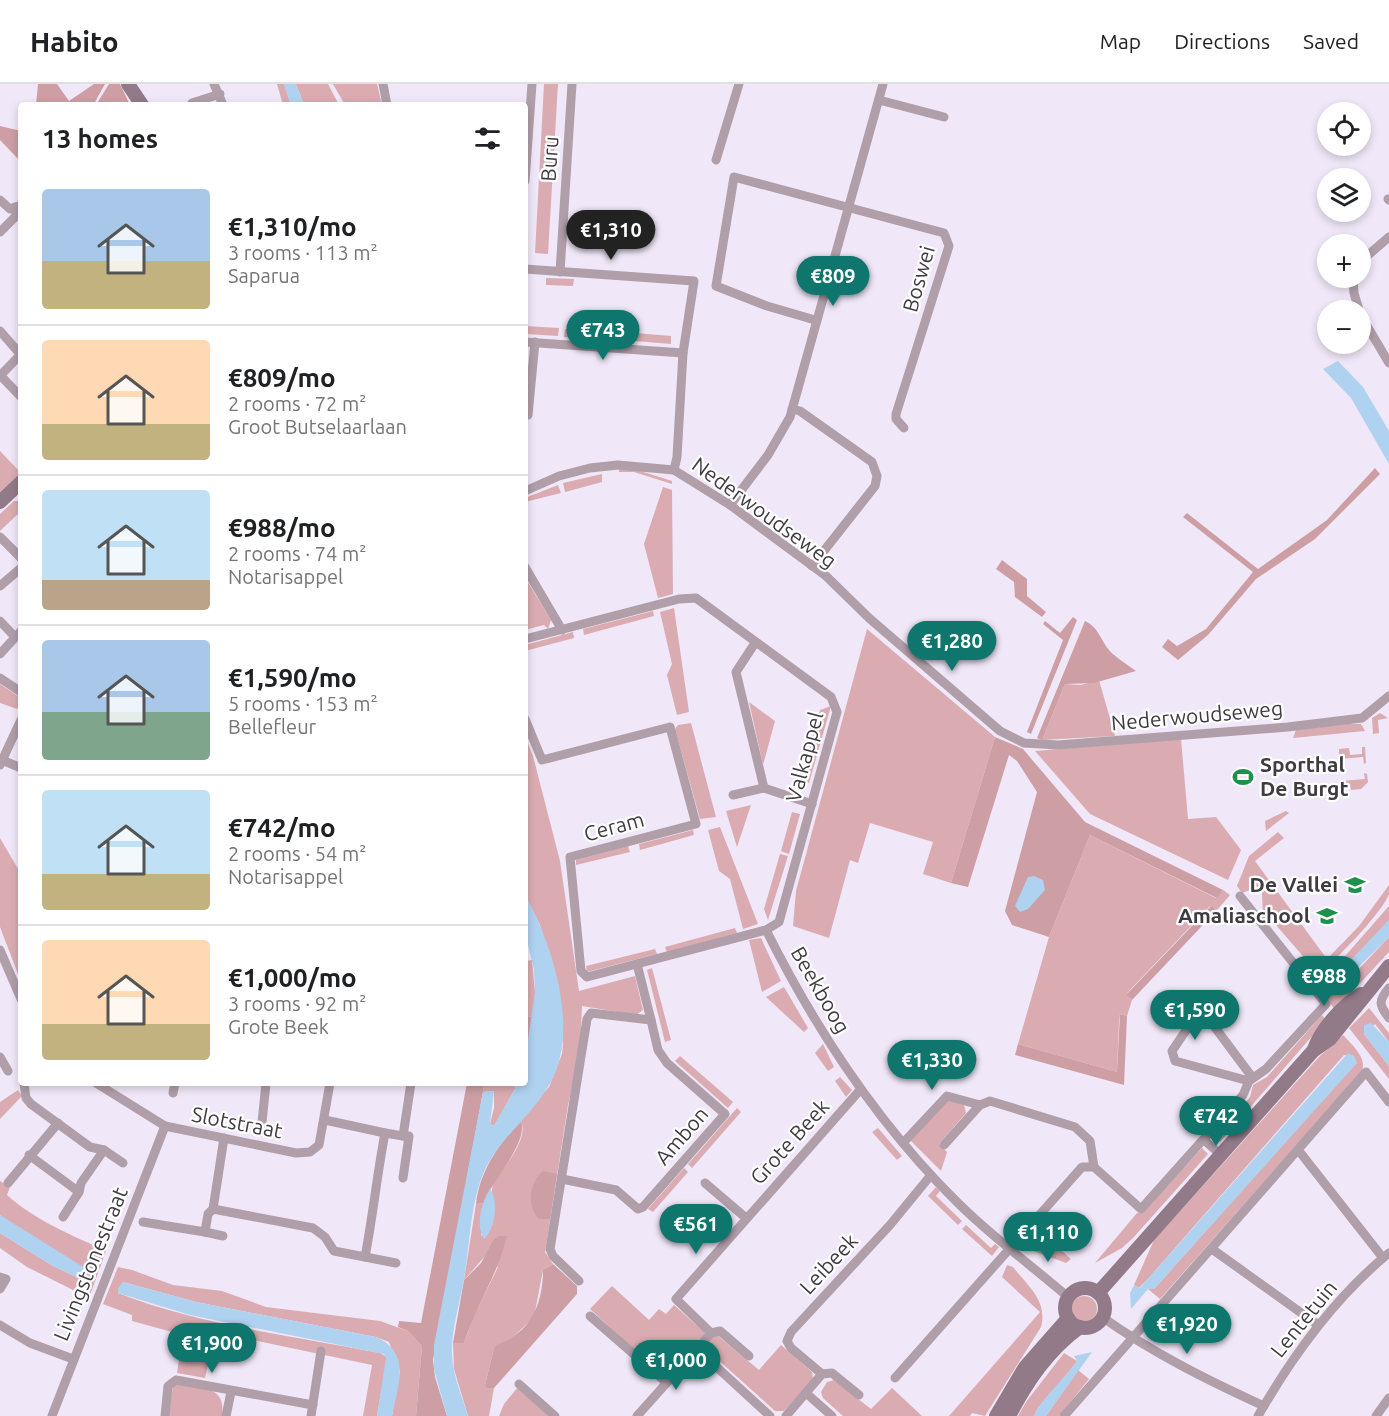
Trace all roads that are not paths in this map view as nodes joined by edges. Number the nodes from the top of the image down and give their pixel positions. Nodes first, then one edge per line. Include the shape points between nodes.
1 (128, 84) edge
2 (214, 84) edge
3 (383, 84) edge
4 (532, 84) edge
5 (572, 84) edge
6 (739, 84) edge
7 (883, 84) edge
8 (220, 94) junction
9 (879, 100) junction
10 (140, 102) edge
11 (195, 102) edge
12 (222, 102) edge
13 (386, 102) edge
14 (944, 117) dead end
15 (528, 137) edge
16 (716, 159) dead end
17 (0, 200) edge
18 (848, 206) junction
19 (18, 207) edge
20 (0, 232) edge
21 (1389, 237) edge
22 (1371, 253) edge
23 (528, 269) edge
24 (560, 272) junction
25 (815, 320) junction
26 (0, 331) edge
27 (1371, 331) edge
28 (530, 342) edge
29 (18, 352) edge
30 (683, 353) junction
31 (18, 358) edge
32 (1389, 363) edge
33 (0, 376) edge
34 (18, 394) edge
35 (792, 409) junction
36 (528, 415) dead end
37 (904, 428) dead end
38 (674, 470) junction
39 (18, 486) edge
40 (528, 490) edge
41 (0, 501) edge
42 (730, 505) junction
43 (0, 537) edge
44 (18, 555) edge
45 (812, 566) junction
46 (18, 571) edge
47 (528, 572) edge
48 (0, 586) edge
49 (0, 621) edge
50 (562, 630) junction
51 (18, 634) edge
52 (528, 638) edge
53 (755, 643) junction
54 (0, 654) edge
55 (0, 678) edge
56 (18, 690) edge
57 (1389, 696) edge
58 (18, 726) edge
59 (528, 726) edge
60 (1, 763) edge
61 (18, 767) edge
62 (764, 788) junction
63 (733, 795) dead end
64 (812, 804) junction
65 (1240, 897) dead end
66 (766, 930) junction
67 (0, 950) edge
68 (637, 964) junction
69 (1389, 966) edge
70 (1389, 988) edge
71 (18, 992) edge
72 (1389, 1018) edge
73 (651, 1020) junction
74 (0, 1058) edge
75 (8, 1071) dead end
76 (1250, 1079) junction
77 (24, 1086) edge
78 (101, 1086) edge
79 (266, 1086) edge
80 (330, 1086) edge
81 (411, 1086) edge
82 (860, 1090) junction
83 (1389, 1102) edge
84 (980, 1105) junction
85 (325, 1120) junction
86 (58, 1123) junction
87 (165, 1126) junction
88 (261, 1132) dead end
89 (384, 1133) junction
90 (403, 1136) junction
91 (224, 1138) junction
92 (1204, 1140) junction
93 (903, 1143) junction
94 (944, 1145) dead end
95 (104, 1150) junction
96 (1299, 1151) junction
97 (29, 1155) junction
98 (1221, 1155) junction
99 (123, 1163) dead end
100 (1094, 1167) junction
101 (931, 1175) junction
102 (403, 1178) dead end
103 (562, 1179) junction
104 (8, 1183) dead end
105 (705, 1184) dead end
106 (79, 1192) junction
107 (213, 1209) junction
108 (63, 1217) dead end
109 (746, 1218) junction
110 (143, 1222) dead end
111 (205, 1232) junction
112 (223, 1236) dead end
113 (1212, 1249) junction
114 (1010, 1250) junction
115 (1386, 1256) edge
116 (365, 1257) junction
117 (396, 1263) dead end
118 (0, 1277) edge
119 (579, 1281) dead end
120 (0, 1288) edge
121 (1098, 1293) junction
122 (1068, 1297) junction
123 (590, 1316) dead end
124 (1102, 1317) junction
125 (1068, 1318) junction
126 (0, 1325) edge
127 (1318, 1325) junction
128 (1080, 1327) junction
129 (711, 1333) junction
130 (1131, 1338) junction
131 (697, 1349) junction
132 (321, 1351) dead end
133 (749, 1356) dead end
134 (73, 1359) junction
135 (822, 1374) junction
136 (895, 1378) dead end
137 (666, 1382) junction
138 (519, 1384) dead end
139 (231, 1392) junction
140 (806, 1393) junction
141 (859, 1395) dead end
142 (1389, 1398) edge
143 (313, 1405) junction
144 (1264, 1406) junction
145 (52, 1416) edge
146 (165, 1416) edge
147 (226, 1416) edge
148 (311, 1416) edge
149 (555, 1416) edge
150 (637, 1416) edge
151 (770, 1416) edge
152 (786, 1416) edge
153 (832, 1416) edge
154 (996, 1416) edge
155 (1009, 1416) edge
156 (1064, 1416) edge
157 (1258, 1416) edge
158 (1376, 1416) edge

1 - 10 street
2 - 8 street
3 - 13 street
4 - 15 street, Buru
5 - 24 street, Buru
6 - 16 street
7 - 9 street
8 - 11 street
8 - 12 street
9 - 14 street
9 - 18 street
17 - 19 street via 10,209
18 - 25 street
18 - 25 street, Boswei via 734,177 716,286
18 - 37 street, Boswei via 944,233 950,246 896,414
19 - 20 street via 16,216
21 - 22 street
23 - 24 street
24 - 30 street, Nederwoudseweg via 694,281
25 - 35 street
26 - 29 street
27 - 32 street
28 - 30 street
28 - 36 street
30 - 38 street, Nederwoudseweg
31 - 33 street
33 - 34 street
35 - 42 street via 768,455
35 - 45 street via 872,462 877,476 875,486
38 - 40 street via 618,465 590,468
38 - 42 street, Nederwoudseweg
39 - 41 street
42 - 45 street, Nederwoudseweg
43 - 44 street
45 - 57 street, Nederwoudseweg via 1000,731 1024,743 1058,745 1362,718
46 - 48 street
47 - 50 street
49 - 51 street
50 - 52 street
50 - 53 street, Valkappel via 696,598
51 - 54 street
53 - 62 street via 736,672
53 - 64 street, Valkappel via 836,703 837,712
55 - 56 street
58 - 60 street
59 - 68 street, Ceram via 542,760 670,727 696,824 570,857 569,863 581,971 587,977
60 - 61 street
62 - 63 street
62 - 64 street
64 - 66 street, Valkappel via 779,922
65 - 76 street via 1326,1004 1266,1069
66 - 68 street, Ceram
66 - 82 street, Beekboog via 820,1030
67 - 71 street
68 - 73 street, Ambon
69 - 98 street via 1343,1025 1313,1051
70 - 72 street via 1379,1003
73 - 103 street via 591,1013 587,1019
73 - 103 street, Ambon via 658,1050 667,1063 725,1114 638,1209 616,1190
74 - 75 street
76 - 76 street via 1175,1061 1172,1052 1195,1017 1205,1014
76 - 92 street via 1243,1095
77 - 86 street via 26,1098
78 - 87 street, Slotstraat
79 - 88 street
80 - 85 street, Slotstraat
81 - 90 street
82 - 93 street, Beekboog
82 - 109 street, Grote Beek
83 - 96 street via 1366,1072
84 - 93 street via 947,1096
84 - 94 street
84 - 100 street via 990,1101 1075,1127 1090,1141
85 - 89 street
85 - 91 street, Slotstraat via 320,1144 310,1152 296,1153
86 - 95 street via 90,1147
86 - 97 street via 38,1151
87 - 91 street, Slotstraat
87 - 134 street, Livingstonestraat
89 - 90 street
89 - 116 street via 376,1182 378,1194
90 - 102 street via 409,1136
91 - 107 street
92 - 98 street
92 - 100 street via 1141,1209
93 - 101 street, Beekboog
95 - 99 street
95 - 106 street
96 - 113 street
96 - 115 street
97 - 104 street
97 - 106 street
98 - 121 street
100 - 114 street via 1082,1167
101 - 114 street, Beekboog
101 - 135 street, Leibeek via 791,1332 791,1348
103 - 119 street via 550,1249
105 - 109 street
106 - 108 street
107 - 111 street via 208,1214
107 - 116 street via 313,1228 334,1251
109 - 129 street, Grote Beek via 676,1299
110 - 111 street
111 - 112 street
113 - 127 street
113 - 130 street
114 - 122 street, Beekboog
114 - 136 street
115 - 127 street, Lentetuin
116 - 117 street
118 - 120 street via 6,1279
121 - 122 street via 1085,1288
121 - 124 street via 1104,1304
122 - 125 street
123 - 137 street
124 - 128 street via 1093,1326
124 - 130 street
125 - 128 street
125 - 154 street via 1025,1367
126 - 134 street via 30,1343
127 - 144 street, Lentetuin
128 - 155 street via 1040,1366
129 - 131 street
129 - 133 street, Grote Beek via 720,1331
130 - 144 street via 1192,1373
130 - 156 street
131 - 137 street
131 - 151 street
132 - 143 street
134 - 145 street, Livingstonestraat
135 - 140 street
135 - 141 street, Leibeek via 832,1373
137 - 150 street
138 - 149 street
139 - 143 street
139 - 146 street via 171,1381
139 - 147 street
140 - 152 street
140 - 153 street
142 - 158 street
143 - 148 street
144 - 157 street, Lentetuin

